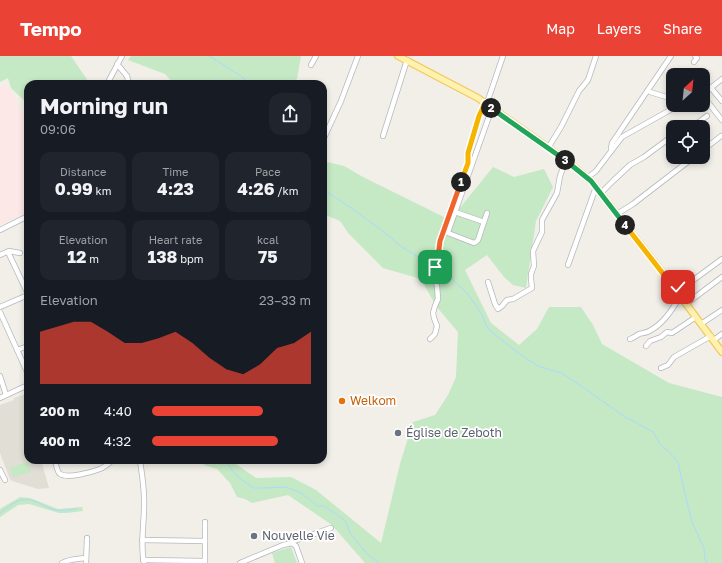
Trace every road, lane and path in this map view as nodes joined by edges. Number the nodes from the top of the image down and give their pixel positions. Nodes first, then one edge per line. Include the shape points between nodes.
1 (122, 56) edge
2 (316, 56) edge
3 (358, 56) edge
4 (398, 56) edge
5 (503, 56) edge
6 (596, 56) edge
7 (670, 56) edge
8 (695, 56) edge
9 (407, 60) junction
10 (694, 62) dead end
11 (118, 64) junction
12 (311, 65) dead end
13 (109, 80) edge
14 (128, 80) edge
15 (722, 80) edge
16 (711, 88) joint
17 (648, 90) junction
18 (666, 97) edge
19 (722, 101) edge
20 (485, 103) junction
21 (710, 104) edge
22 (492, 108) junction
23 (666, 112) edge
24 (707, 116) dead end
25 (702, 120) edge
26 (722, 120) edge
27 (327, 131) edge
28 (382, 136) dead end
29 (721, 136) edge
30 (666, 141) edge
31 (710, 145) edge
32 (548, 148) junction
33 (611, 151) junction
34 (567, 161) junction
35 (685, 164) edge
36 (587, 178) junction
37 (596, 187) junction
38 (601, 193) junction
39 (455, 212) junction
40 (487, 213) dead end
41 (617, 214) junction
42 (24, 218) edge
43 (484, 222) junction
44 (0, 230) edge
45 (8, 252) junction
46 (20, 253) dead end
47 (0, 255) edge
48 (722, 259) edge
49 (568, 265) dead end
50 (722, 277) edge
51 (488, 282) dead end
52 (24, 286) edge
53 (675, 289) junction
54 (24, 296) edge
55 (680, 296) junction
56 (686, 304) junction
57 (0, 307) edge
58 (722, 310) edge
59 (0, 312) edge
60 (696, 317) junction
61 (701, 324) junction
62 (722, 334) edge
63 (712, 338) junction
64 (430, 339) dead end
65 (630, 339) dead end
66 (646, 346) dead end
67 (24, 347) edge
68 (17, 350) junction
69 (722, 352) edge
70 (24, 365) edge
71 (661, 368) dead end
72 (0, 376) edge
73 (24, 387) edge
74 (6, 395) junction
75 (0, 398) edge
76 (56, 464) edge
77 (107, 464) edge
78 (140, 464) edge
79 (0, 470) edge
80 (4, 480) dead end
81 (205, 522) dead end
82 (331, 528) dead end
83 (87, 538) dead end
84 (142, 540) junction
85 (205, 541) junction
86 (293, 543) junction
87 (86, 561) edge
88 (144, 561) edge
89 (205, 562) edge
90 (62, 563) edge
91 (240, 563) edge
92 (302, 563) edge

1 - 11 street
2 - 12 street
3 - 27 street
4 - 9 main road
5 - 20 street
6 - 32 street via 588,80 579,91
7 - 17 street
8 - 10 street via 697,58
9 - 20 main road
9 - 28 street
11 - 13 street
11 - 14 street
15 - 16 street
16 - 19 street
17 - 18 street
17 - 33 street via 612,143
20 - 22 main road
20 - 64 street via 468,153 468,163 440,241 434,270 438,299 434,306 434,318 437,326 435,334
21 - 26 street
22 - 32 main road
22 - 39 street
23 - 33 street via 625,135
24 - 25 street
29 - 31 street
30 - 38 street via 630,165
32 - 34 main road
33 - 36 street via 596,171
34 - 36 main road
34 - 51 street via 560,176 557,193 542,220 542,232 533,251 532,288 507,300 498,308
35 - 41 street
36 - 37 main road
37 - 38 main road
37 - 49 street
38 - 41 main road
39 - 43 street
39 - 43 street via 448,233 474,243 478,240
40 - 43 street
41 - 53 main road
42 - 44 street
45 - 46 street
45 - 47 street
45 - 52 street
48 - 53 street via 688,284 682,284
50 - 56 street
53 - 55 main road
54 - 57 street
55 - 56 main road
55 - 65 street via 657,326
56 - 60 main road
58 - 61 street
59 - 68 street
60 - 61 main road
60 - 66 street via 672,333 667,332 650,341
61 - 63 main road
62 - 63 street
63 - 69 main road
63 - 71 street via 674,357
67 - 68 street
68 - 70 street
72 - 74 street
73 - 74 street
74 - 75 street
76 - 77 street via 60,474 76,476
78 - 84 street via 144,502
79 - 80 street
81 - 85 street
82 - 86 street
83 - 87 street
84 - 85 street
84 - 88 street
85 - 89 street
86 - 91 street
86 - 92 street
87 - 90 street via 75,559
88 - 89 street

